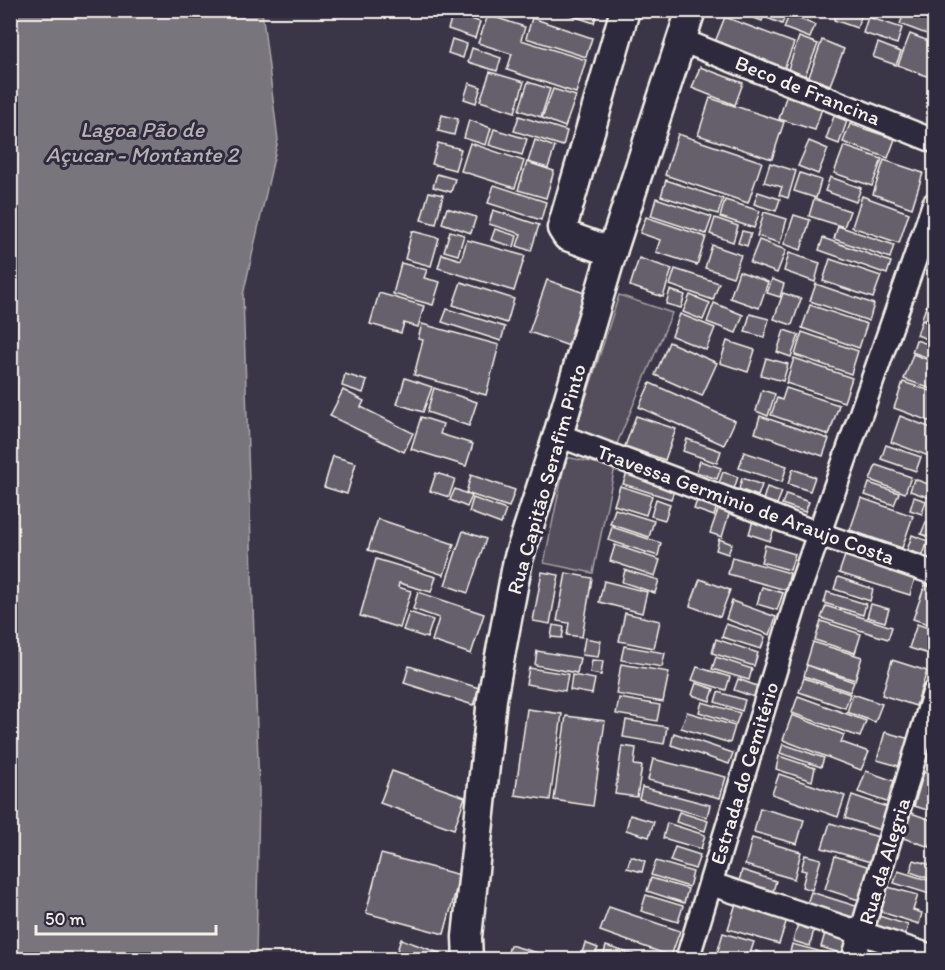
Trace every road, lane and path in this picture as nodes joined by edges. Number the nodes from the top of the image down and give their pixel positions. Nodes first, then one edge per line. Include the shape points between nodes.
1 (625, 10) edge
2 (691, 10) edge
3 (681, 40) junction
4 (934, 141) edge
5 (934, 204) edge
6 (612, 252) junction
7 (558, 435) junction
8 (819, 534) junction
9 (934, 573) edge
10 (934, 693) edge
11 (711, 884) junction
12 (861, 934) junction
13 (934, 957) edge
14 (468, 960) edge
15 (687, 960) edge
16 (853, 960) edge

1 - 6 street via 562,228 567,236
2 - 3 street, Rua Capitão Serafim Pinto
3 - 4 street, Beco de Francina
3 - 6 street, Rua Capitão Serafim Pinto
5 - 8 street, Estrada do Cemitério
6 - 7 street, Rua Capitão Serafim Pinto
7 - 8 street, Travessa Germinio de Araujo Costa
7 - 14 street, Rua Capitão Serafim Pinto via 518,560 492,699 467,937
8 - 9 street, Travessa Germinio de Araujo Costa
8 - 11 street, Estrada do Cemitério
10 - 12 street, Rua da Alegria
11 - 12 street
11 - 15 street, Estrada do Cemitério
12 - 13 street
12 - 16 street, Rua da Alegria

